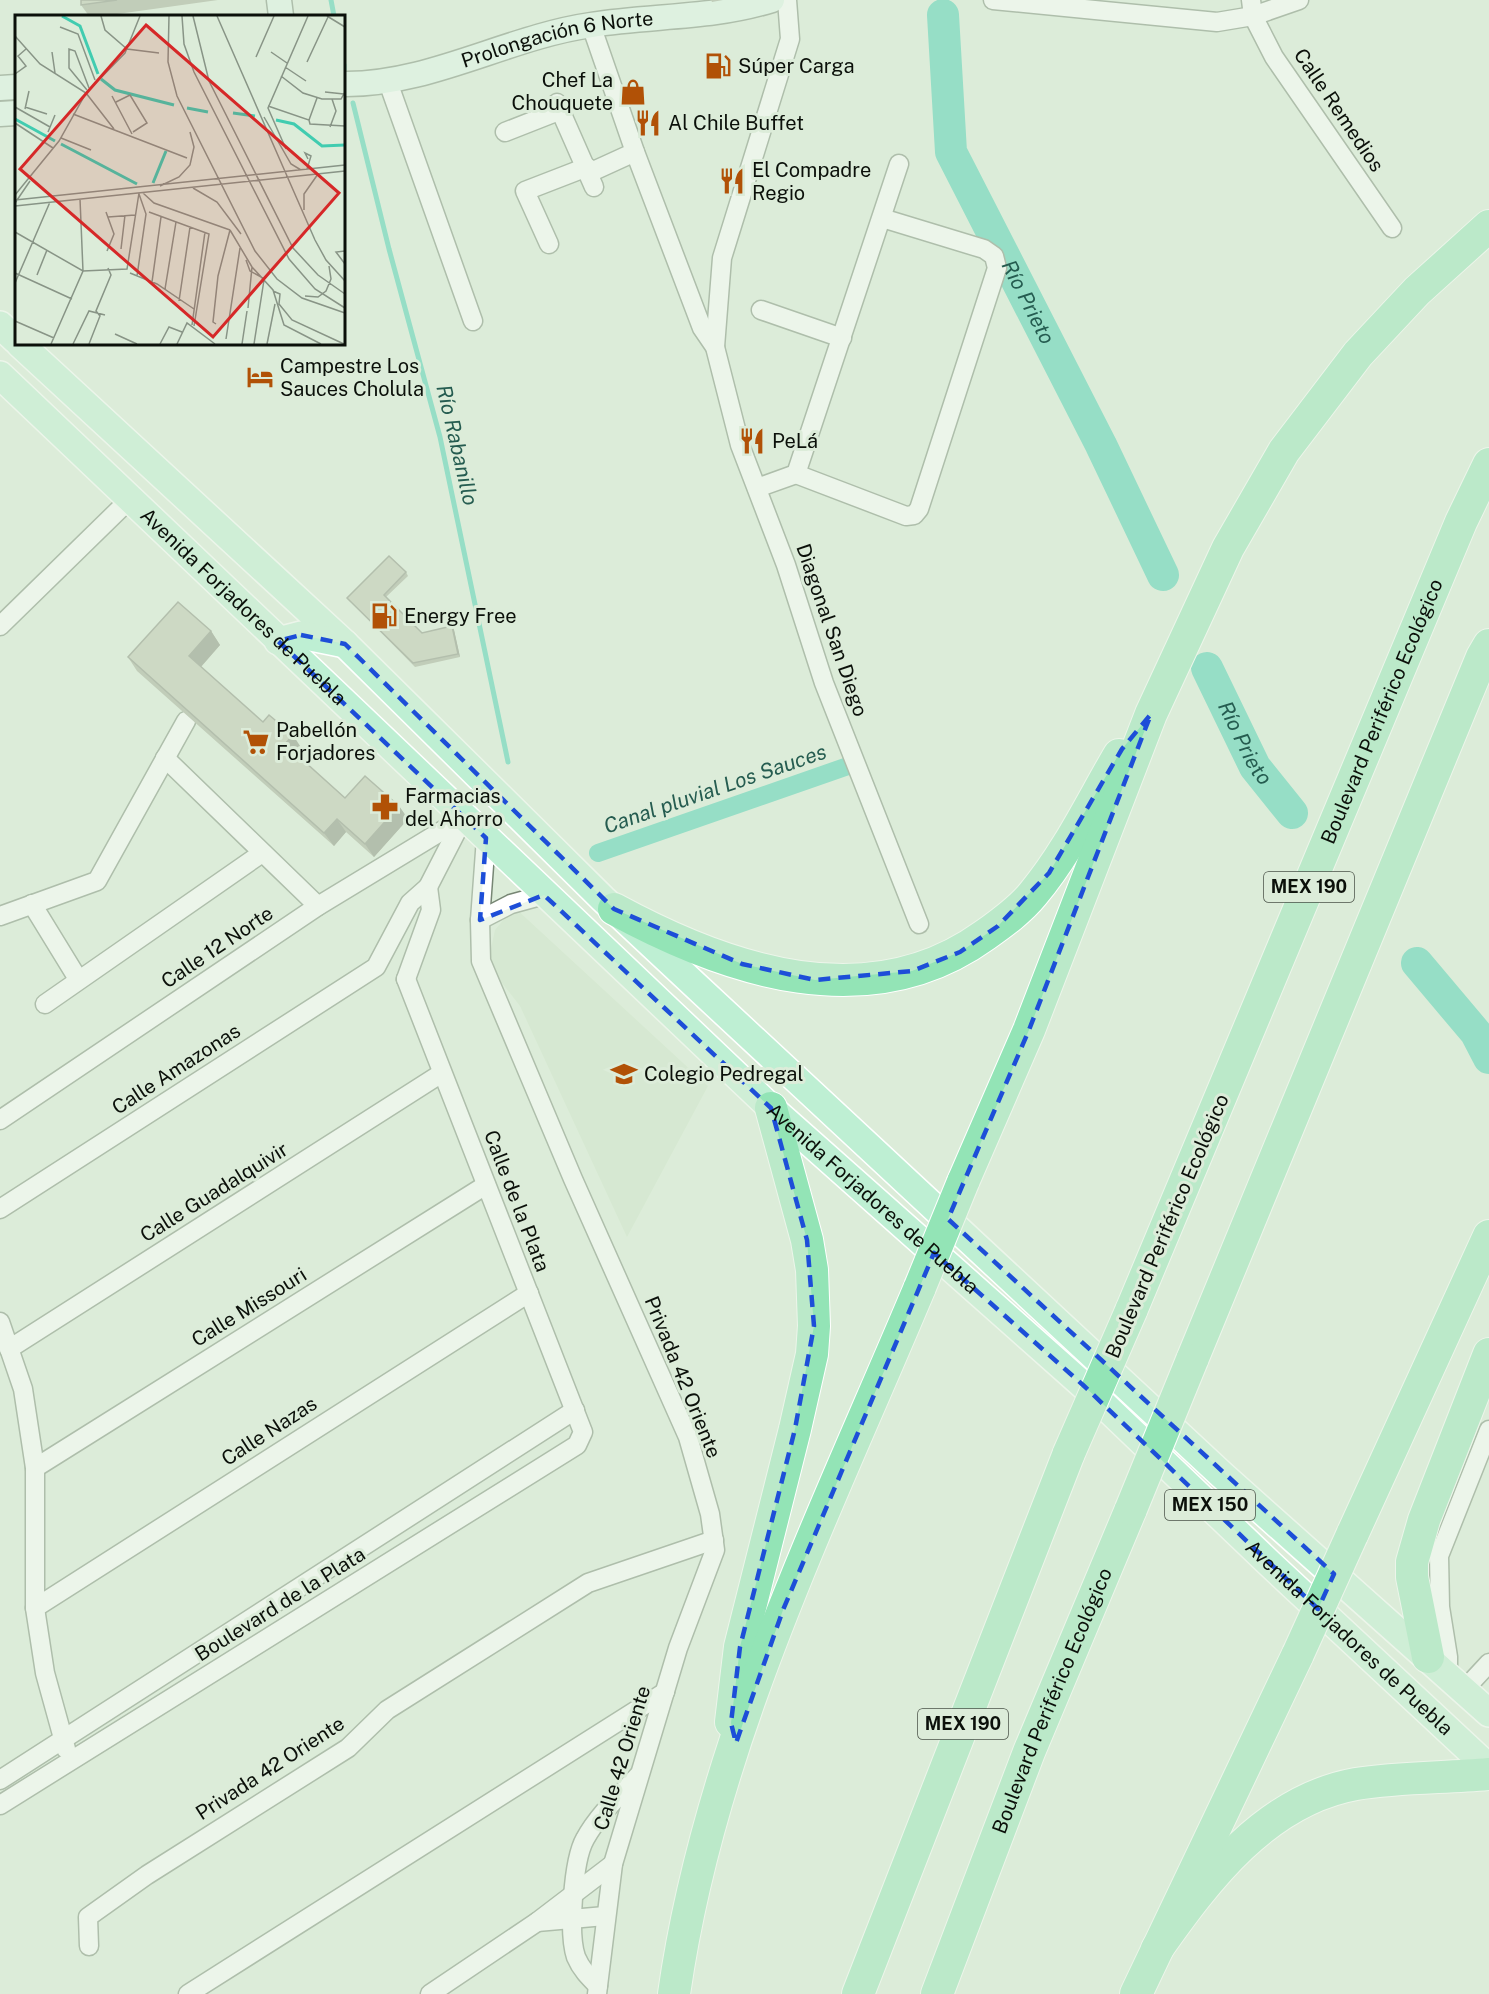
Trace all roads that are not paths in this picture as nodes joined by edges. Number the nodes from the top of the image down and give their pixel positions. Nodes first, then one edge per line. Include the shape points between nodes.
1 (279, 0) edge
2 (772, 0) edge
3 (787, 0) edge
4 (993, 0) edge
5 (1299, 0) edge
6 (1252, 8) edge
7 (281, 15) edge
8 (591, 25) junction
9 (388, 82) junction
10 (345, 84) edge
11 (15, 87) edge
12 (0, 88) edge
13 (15, 112) edge
14 (0, 114) edge
15 (506, 132) dead end
16 (635, 152) junction
17 (899, 164) dead end
18 (590, 176) junction
19 (882, 218) junction
20 (1489, 226) edge
21 (1392, 228) dead end
22 (549, 244) dead end
23 (761, 309) dead end
24 (473, 321) dead end
25 (0, 325) edge
26 (842, 338) junction
27 (15, 339) edge
28 (21, 345) edge
29 (715, 347) junction
30 (0, 375) edge
31 (1489, 464) edge
32 (796, 474) junction
33 (757, 488) junction
34 (131, 498) junction
35 (0, 626) edge
36 (278, 641) junction
37 (345, 644) junction
38 (1489, 645) edge
39 (1151, 714) junction
40 (186, 722) edge
41 (165, 758) junction
42 (465, 818) junction
43 (486, 838) junction
44 (262, 853) junction
45 (428, 887) junction
46 (544, 895) junction
47 (32, 904) junction
48 (318, 906) junction
49 (614, 909) junction
50 (0, 916) edge
51 (480, 920) junction
52 (919, 924) dead end
53 (376, 967) junction
54 (78, 979) junction
55 (405, 980) junction
56 (45, 1004) dead end
57 (442, 1073) junction
58 (771, 1108) junction
59 (0, 1120) edge
60 (486, 1185) junction
61 (0, 1209) edge
62 (1489, 1236) edge
63 (529, 1293) junction
64 (0, 1322) edge
65 (9, 1348) junction
66 (1489, 1354) edge
67 (575, 1410) junction
68 (1489, 1430) edge
69 (582, 1438) joint
70 (35, 1468) junction
71 (714, 1540) junction
72 (34, 1608) junction
73 (1489, 1664) edge
74 (1446, 1675) junction
75 (665, 1692) junction
76 (1489, 1713) edge
77 (64, 1739) junction
78 (736, 1743) junction
79 (69, 1762) junction
80 (1489, 1768) edge
81 (641, 1772) junction
82 (1489, 1774) edge
83 (0, 1780) edge
84 (0, 1805) edge
85 (614, 1864) junction
86 (574, 1892) junction
87 (605, 1916) junction
88 (574, 1919) junction
89 (537, 1922) junction
90 (89, 1946) dead end
91 (1157, 1949) junction
92 (597, 1990) edge
93 (189, 1994) edge
94 (429, 1994) edge
95 (674, 1994) edge
96 (858, 1994) edge
97 (937, 1994) edge
98 (1136, 1994) edge

1 - 7 main road
2 - 8 main road, Prolongación 6 Norte via 738,11
3 - 29 street, Diagonal San Diego via 790,39 722,258
4 - 6 street via 1217,22
5 - 6 street
6 - 21 street, Calle Remedios via 1274,57
8 - 9 main road, Prolongación 6 Norte
8 - 16 street, Diagonal San Diego
9 - 10 main road, Prolongación 6 Norte
9 - 24 street
11 - 12 main road
13 - 14 main road
15 - 18 street via 559,107
16 - 18 street
16 - 29 street, Diagonal San Diego via 702,328
17 - 19 street
18 - 22 street via 525,191
19 - 26 street
19 - 32 street via 984,249 994,256 997,268 919,509 906,516
20 - 39 highway via 1385,324 1284,451 1228,548
23 - 26 street
25 - 27 main road
26 - 32 street
28 - 37 main road, Avenida Forjadores de Puebla / MEX 150
29 - 33 street, Diagonal San Diego via 740,445
30 - 34 main road, Avenida Forjadores de Puebla / MEX 150
31 - 96 highway, Boulevard Periférico Ecológico / MEX 190, bridge via 1461,522 1069,1453
32 - 33 street
33 - 52 street, Diagonal San Diego via 824,683
34 - 35 street
34 - 36 main road, Avenida Forjadores de Puebla / MEX 150
36 - 37 main road via 301,635
36 - 42 main road, Avenida Forjadores de Puebla / MEX 150
37 - 49 main road, Avenida Forjadores de Puebla / MEX 150
38 - 97 highway, Boulevard Periférico Ecológico / MEX 190, bridge via 1029,1752
39 - 49 highway via 1122,749 1063,851 1032,895 981,938 934,964 858,980 781,975 675,939
39 - 78 highway, bridge via 1029,1030 783,1610
40 - 41 street
41 - 44 street
41 - 47 street via 96,881
42 - 43 main road, Avenida Forjadores de Puebla / MEX 150
42 - 45 street
42 - 48 street, Calle 12 Norte
43 - 46 main road, Avenida Forjadores de Puebla / MEX 150
43 - 51 street, Privada 42 Oriente
44 - 48 street
44 - 54 street
45 - 53 street via 410,903
45 - 55 street via 431,910
46 - 51 street via 511,904
46 - 58 main road, Avenida Forjadores de Puebla / MEX 150
47 - 50 street
47 - 54 street
48 - 59 street, Calle 12 Norte
49 - 74 main road, Avenida Forjadores de Puebla / MEX 150 via 1222,1475
51 - 71 street, Privada 42 Oriente via 481,961 688,1437
53 - 55 street
53 - 61 street, Calle Amazonas
54 - 56 street
55 - 57 street, Calle de la Plata
57 - 60 street, Calle de la Plata
57 - 65 street, Calle Guadalquivir
58 - 78 highway via 810,1255 814,1326 800,1407 740,1647 731,1723
58 - 80 main road, Avenida Forjadores de Puebla / MEX 150 via 1083,1385
60 - 63 street, Calle de la Plata
60 - 70 street, Calle Missouri
62 - 91 highway, bridge via 1298,1654
63 - 67 street, Calle de la Plata
63 - 72 street, Calle Nazas
64 - 65 street
65 - 70 street via 23,1389
66 - 74 highway via 1424,1520 1412,1562 1412,1576
67 - 69 street, Calle de la Plata
67 - 77 street, Boulevard de la Plata
68 - 74 street via 1439,1556
69 - 79 street, Boulevard de la Plata via 577,1445
70 - 72 street
71 - 75 street, Calle 42 Oriente via 715,1550
71 - 90 street, Privada 42 Oriente via 588,1583 387,1710 348,1748 115,1891 88,1917
72 - 77 street via 45,1673
73 - 74 street
74 - 76 main road, Avenida Forjadores de Puebla / MEX 150
75 - 81 street, Calle 42 Oriente
75 - 93 street
77 - 79 street
77 - 83 street, Boulevard de la Plata
78 - 95 highway via 698,1864
79 - 84 street, Boulevard de la Plata
81 - 85 street, Calle 42 Oriente
81 - 86 street via 597,1820 584,1841
82 - 91 highway via 1374,1782 1341,1787 1305,1799 1274,1818 1232,1856
85 - 86 street
85 - 87 street, Calle 42 Oriente
86 - 88 street
86 - 89 street
87 - 88 street
87 - 92 street, Calle 42 Oriente
88 - 89 street
88 - 92 street via 576,1956
89 - 94 street
91 - 98 highway

